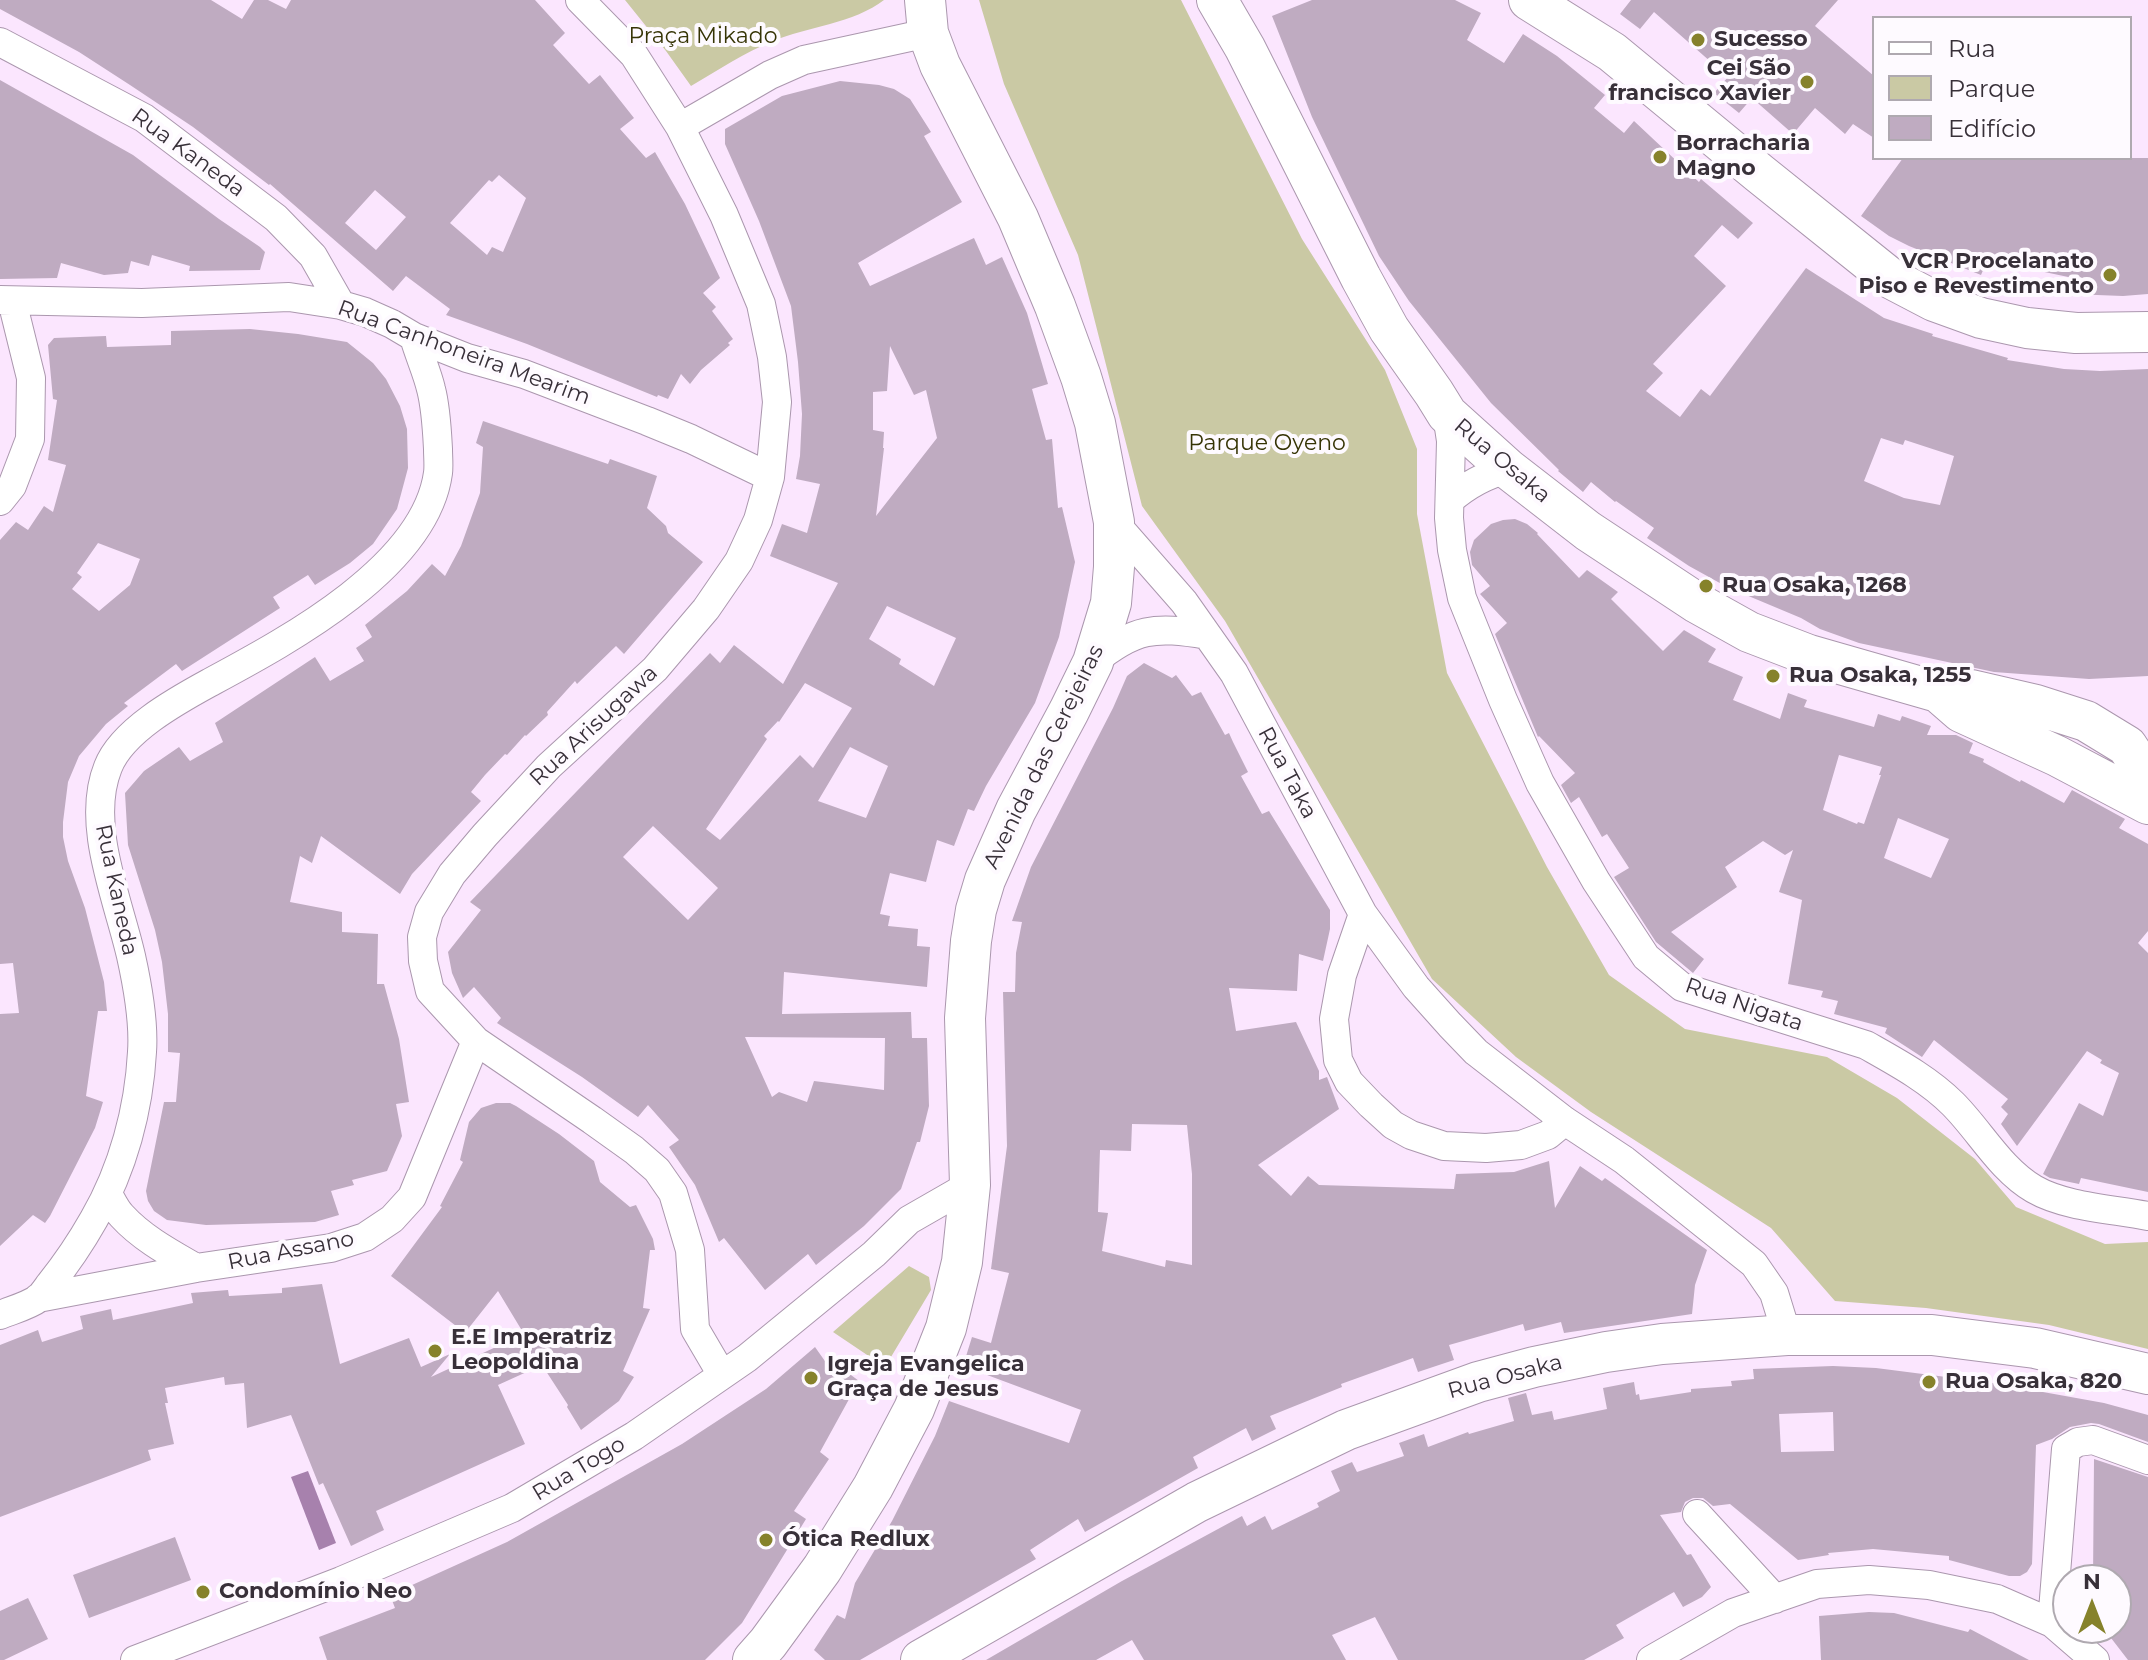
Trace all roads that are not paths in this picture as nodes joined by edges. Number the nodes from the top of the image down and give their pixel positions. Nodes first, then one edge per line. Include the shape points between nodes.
1 (580, 0) edge
2 (1217, 0) edge
3 (1529, 0) edge
4 (927, 16) edge
5 (0, 42) edge
6 (680, 127) junction
7 (6, 300) edge
8 (341, 305) junction
9 (2148, 332) edge
10 (414, 337) junction
11 (1447, 414) junction
12 (1508, 469) junction
13 (770, 477) junction
14 (1450, 500) junction
15 (0, 501) edge
16 (1114, 522) junction
17 (1207, 635) junction
18 (1093, 662) junction
19 (1938, 692) junction
20 (2141, 751) edge
21 (2106, 780) junction
22 (2148, 804) edge
23 (1363, 914) junction
24 (476, 1041) junction
25 (1565, 1121) junction
26 (970, 1185) junction
27 (108, 1194) junction
28 (2148, 1216) edge
29 (196, 1268) junction
30 (38, 1298) junction
31 (0, 1315) edge
32 (1787, 1335) junction
33 (2148, 1374) edge
34 (722, 1375) junction
35 (2148, 1460) edge
36 (1697, 1514) dead end
37 (2057, 1564) edge
38 (1775, 1599) junction
39 (2052, 1623) edge
40 (2076, 1644) edge
41 (763, 1654) edge
42 (135, 1660) edge
43 (921, 1660) edge
44 (1651, 1660) edge
45 (2095, 1660) edge

1 - 6 street, Rua Arisugawa via 634,55
2 - 11 main road, Rua Osaka via 1389,329
3 - 9 main road via 1612,52 1890,278 1934,301 2027,328
4 - 6 street via 770,75
4 - 16 main road, Avenida das Cerejeiras via 940,65 1018,218 1055,306 1095,423
5 - 8 street, Rua Kaneda via 144,118 276,218 313,256
6 - 13 street, Rua Arisugawa via 761,304 777,402
7 - 8 street, Rua Canhoneira Mearim via 142,303 289,297
7 - 15 street via 31,378 30,439 12,486
8 - 10 street, Rua Canhoneira Mearim
10 - 13 street, Rua Canhoneira Mearim via 647,421
10 - 27 street, Rua Kaneda via 431,390 438,472 430,503 410,537 339,604 277,646 186,695 136,731 108,767 100,823 131,958 142,1049 136,1104
11 - 12 main road, Rua Osaka
11 - 14 street, Rua Nigata
12 - 14 street via 1488,474
12 - 19 main road, Rua Osaka via 1588,531 1749,632
13 - 24 street, Rua Arisugawa via 739,561 706,609 655,669 549,766 495,824 452,874 429,912 422,937 430,991
14 - 28 street, Rua Nigata via 1452,550 1462,598 1503,700 1540,783 1646,957 1682,987 1866,1045 1893,1060 1952,1103 2015,1175 2035,1189 2054,1198
16 - 17 street, Rua Taka
16 - 18 main road, Avenida das Cerejeiras via 1111,603
17 - 18 street via 1142,632
17 - 23 street, Rua Taka via 1234,673
18 - 26 main road, Avenida das Cerejeiras via 1016,810 976,910 965,1018
19 - 20 main road, Rua Osaka via 1971,690 2036,705 2086,721
19 - 21 main road, Rua Osaka via 1961,712
20 - 21 main road
21 - 22 main road, Rua Osaka
23 - 25 street, Rua Taka via 1416,987 1476,1052
23 - 25 street via 1342,975 1334,1019 1338,1060 1349,1082 1393,1125 1444,1146 1521,1145 1548,1135
24 - 29 street, Rua Assano via 412,1197 392,1219 365,1237 331,1248
24 - 34 street, Rua Arisugawa via 657,1170 673,1193 690,1250 695,1329
25 - 32 street, Rua Taka via 1624,1160 1754,1264 1774,1293
26 - 34 street, Rua Togo via 909,1220 795,1320
26 - 41 main road, Avenida das Cerejeiras via 962,1262 946,1328 914,1409 873,1487
27 - 29 street via 120,1215
27 - 30 street, Rua Kaneda via 68,1262
29 - 30 street, Rua Assano
30 - 31 street, Rua Kaneda
32 - 33 main road, Rua Osaka via 1932,1335 2035,1348
32 - 43 main road, Rua Osaka via 1606,1352 1478,1382 1412,1404 1197,1502
34 - 42 street, Rua Togo via 634,1436 512,1508
35 - 37 street via 2093,1440 2066,1449
36 - 38 street
38 - 39 street via 1817,1584 1869,1580 1929,1585 1997,1599
38 - 44 street via 1733,1613
40 - 45 street

